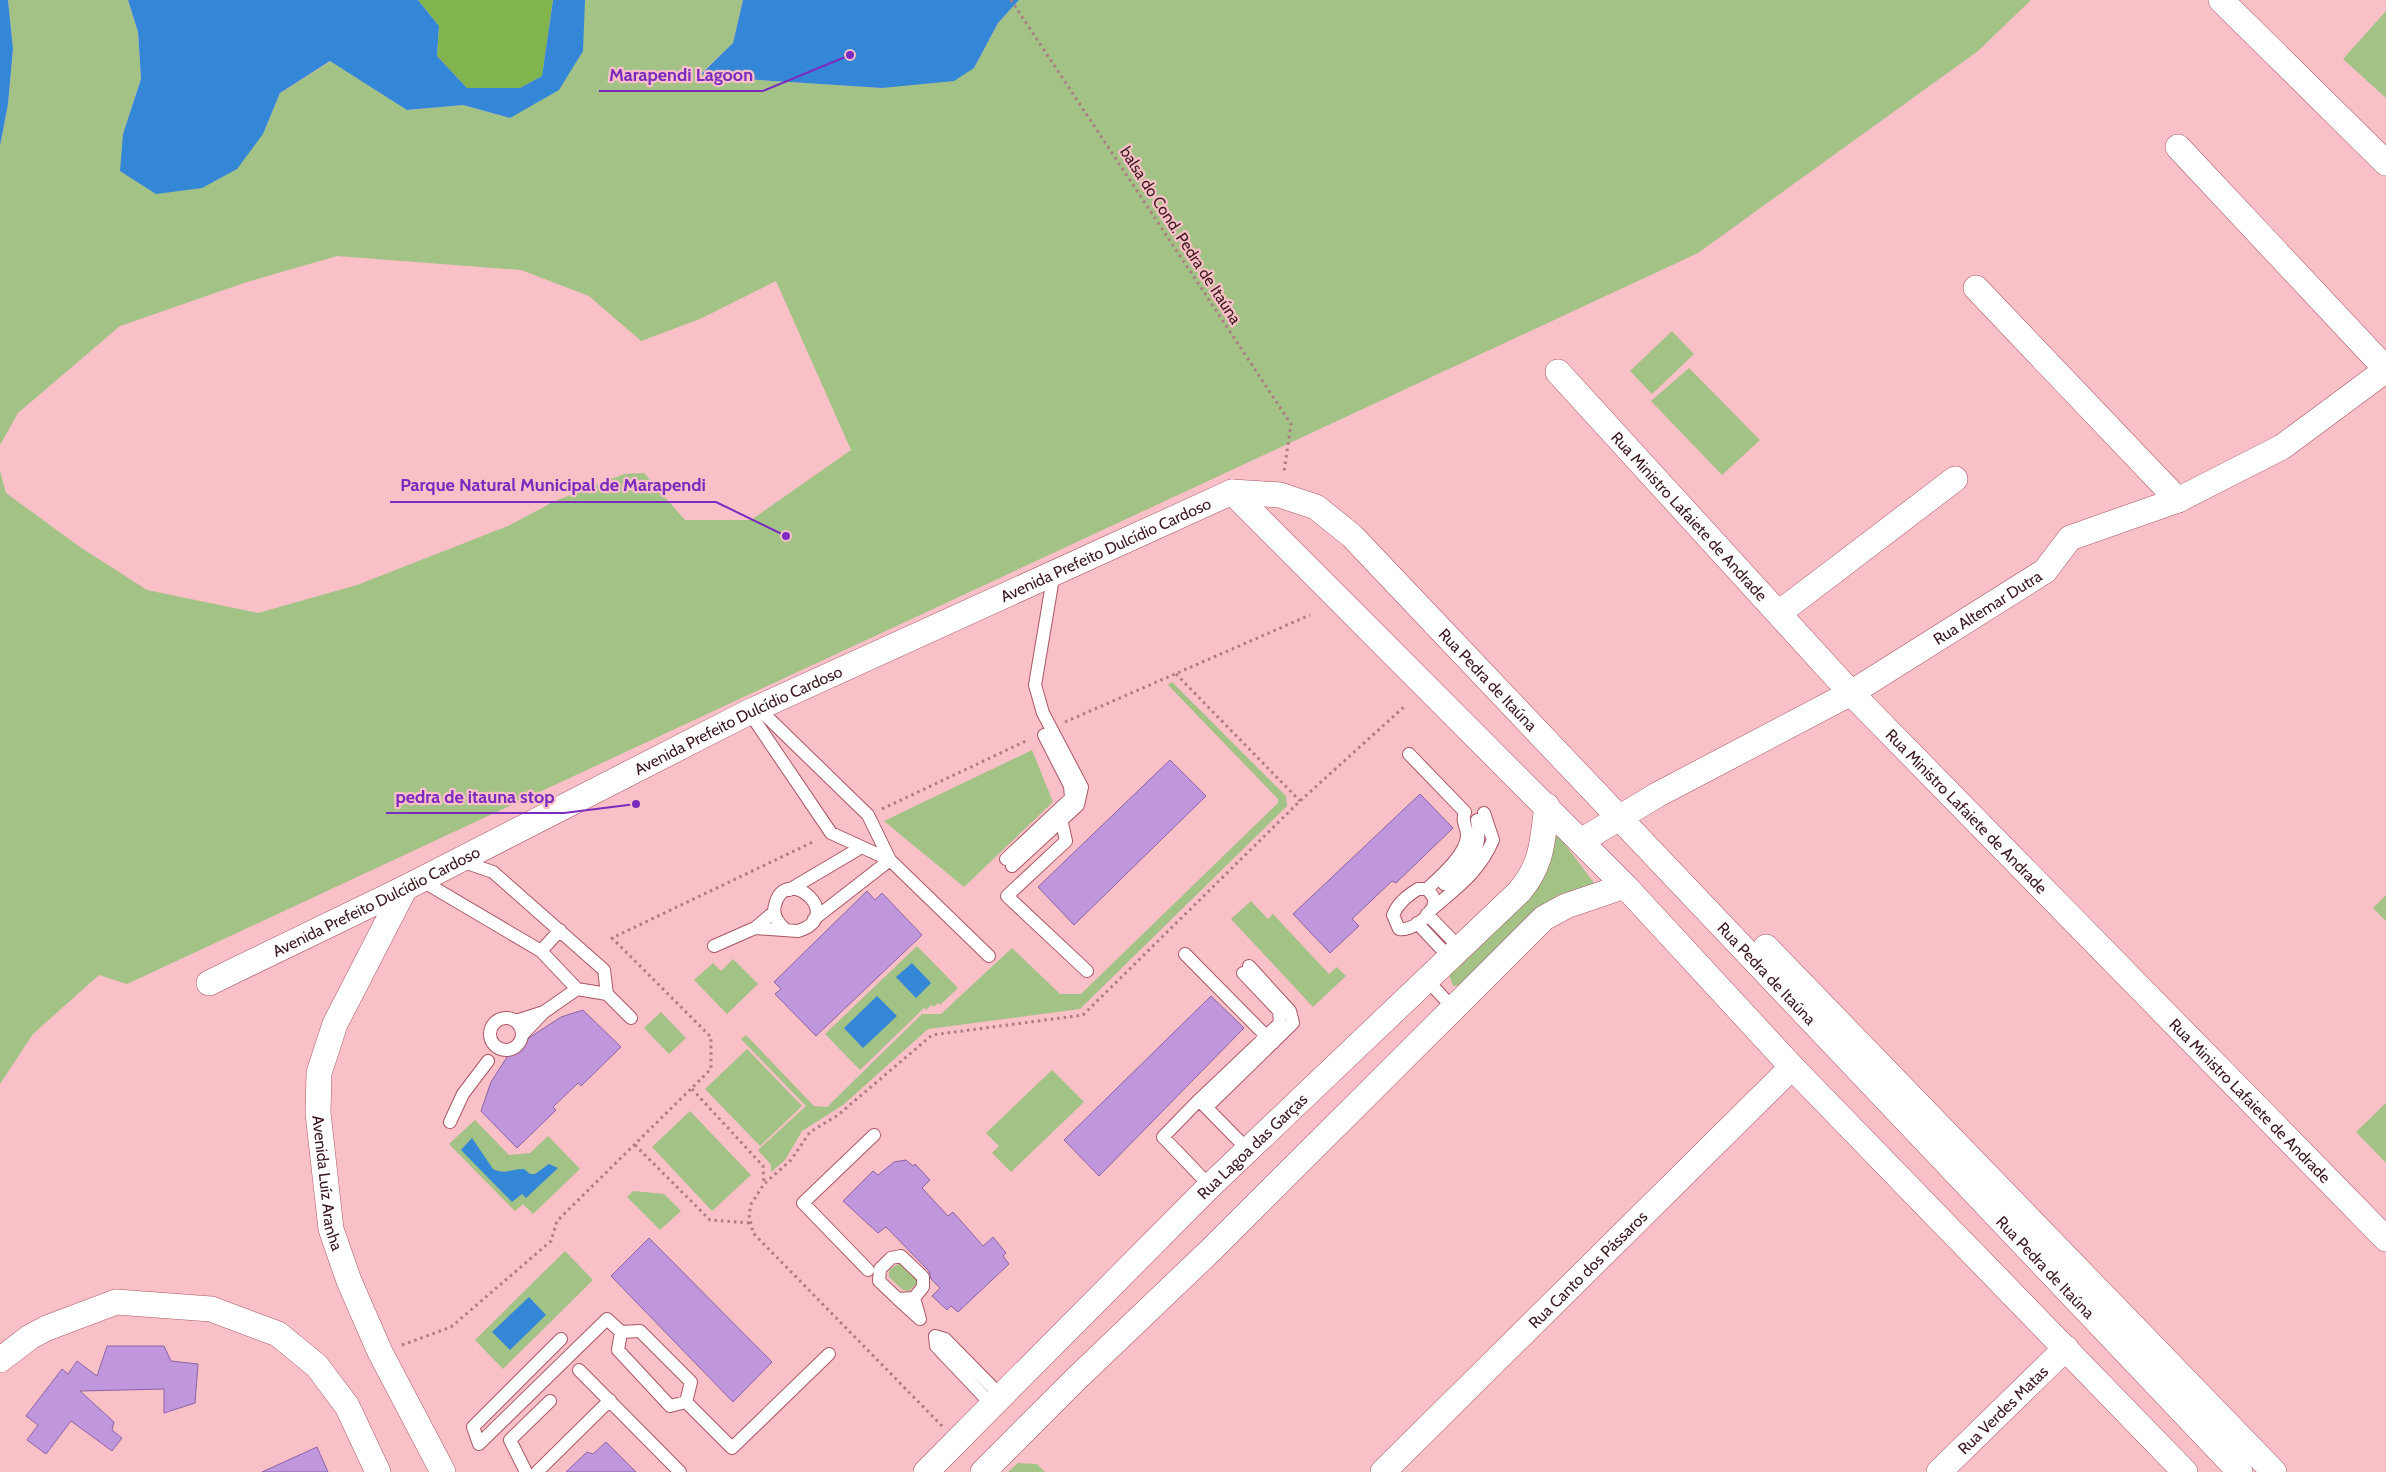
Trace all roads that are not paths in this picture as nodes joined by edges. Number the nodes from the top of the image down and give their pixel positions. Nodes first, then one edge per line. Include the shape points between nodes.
1 (2221, 0) edge
2 (2178, 147) dead end
3 (2386, 163) edge
4 (1976, 288) dead end
5 (2386, 370) edge
6 (1558, 372) dead end
7 (1955, 480) dead end
8 (1304, 489) dead end
9 (1232, 492) junction
10 (1280, 495) joint
11 (2178, 500) junction
12 (1052, 573) junction
13 (1779, 613) junction
14 (1851, 694) junction
15 (753, 710) junction
16 (1409, 754) dead end
17 (1547, 806) junction
18 (1627, 813) junction
19 (1061, 814) junction
20 (1581, 841) junction
21 (860, 848) junction
22 (456, 860) junction
23 (890, 860) junction
24 (1009, 863) dead end
25 (412, 884) junction
26 (1625, 886) junction
27 (789, 890) junction
28 (1429, 892) junction
29 (774, 912) junction
30 (1425, 916) junction
31 (814, 919) junction
32 (755, 928) junction
33 (785, 929) junction
34 (560, 930) junction
35 (714, 946) dead end
36 (541, 951) junction
37 (1454, 952) junction
38 (1185, 954) dead end
39 (989, 956) dead end
40 (1246, 969) dead end
41 (1087, 971) dead end
42 (1426, 979) junction
43 (209, 983) dead end
44 (577, 989) junction
45 (607, 994) junction
46 (1454, 1009) junction
47 (544, 1012) junction
48 (631, 1018) dead end
49 (516, 1021) junction
50 (522, 1035) junction
51 (492, 1041) junction
52 (1270, 1041) junction
53 (503, 1050) junction
54 (488, 1061) junction
55 (1792, 1068) junction
56 (1203, 1104) junction
57 (450, 1122) dead end
58 (874, 1135) dead end
59 (1248, 1150) junction
60 (1210, 1186) junction
61 (2386, 1239) edge
62 (876, 1273) junction
63 (898, 1298) junction
64 (914, 1298) junction
65 (920, 1319) junction
66 (620, 1332) junction
67 (561, 1339) dead end
68 (2066, 1348) junction
69 (829, 1354) dead end
70 (0, 1360) edge
71 (579, 1370) dead end
72 (610, 1400) junction
73 (997, 1400) junction
74 (550, 1401) dead end
75 (686, 1402) junction
76 (378, 1472) edge
77 (443, 1472) edge
78 (526, 1472) edge
79 (537, 1472) edge
80 (680, 1472) edge
81 (926, 1472) edge
82 (983, 1472) edge
83 (1383, 1472) edge
84 (1939, 1472) edge
85 (2185, 1472) edge
86 (2240, 1472) edge
87 (2274, 1472) edge

1 - 3 street
2 - 5 street
4 - 11 street
5 - 11 street, Rua Altemar Dutra via 2282,447
6 - 13 street, Rua Ministro Lafaiete de Andrade
7 - 13 street
8 - 18 street via 1358,524
9 - 10 street, Avenida Prefeito Dulcídio Cardoso
9 - 12 street, Avenida Prefeito Dulcídio Cardoso
9 - 17 street
10 - 18 street, Rua Pedra de Itaúna via 1316,506 1352,536
11 - 14 street, Rua Altemar Dutra via 2070,538 2045,571
12 - 15 street, Avenida Prefeito Dulcídio Cardoso
12 - 19 lane via 1035,685 1047,731 1070,786 1071,798
13 - 14 street, Rua Ministro Lafaiete de Andrade
14 - 18 street, Rua Altemar Dutra
14 - 61 street, Rua Ministro Lafaiete de Andrade
15 - 21 lane via 831,833
15 - 22 street, Avenida Prefeito Dulcídio Cardoso
15 - 23 lane via 868,815
16 - 28 lane via 1465,812 1462,819 1467,834 1465,844
17 - 20 street
17 - 37 street, Rua Lagoa das Garças via 1539,859 1532,877
18 - 20 street, Rua Altemar Dutra
18 - 86 street, Rua Pedra de Itaúna
18 - 87 street
19 - 24 lane
19 - 41 lane via 1066,841 1008,896
20 - 26 street
21 - 23 lane
21 - 27 lane
22 - 25 street, Avenida Prefeito Dulcídio Cardoso
22 - 34 lane via 493,872
23 - 31 lane
23 - 39 lane
25 - 36 lane
25 - 43 street, Avenida Prefeito Dulcídio Cardoso
25 - 77 street, Avenida Luíz Aranha via 335,1024 319,1073 318,1113 331,1229 349,1281 380,1352
26 - 46 street via 1554,911 1544,918
26 - 55 street
27 - 29 lane via 778,899
27 - 31 lane via 809,894 816,906
28 - 30 lane via 1434,902
28 - 30 lane via 1418,889 1411,893 1393,915 1399,929 1404,930
28 - 30 lane via 1470,861 1478,841 1480,817 1493,840 1485,858
29 - 32 lane
29 - 33 lane
30 - 37 lane
31 - 33 lane via 805,929
32 - 33 lane
32 - 35 lane
34 - 36 lane
34 - 45 lane via 604,970
36 - 44 lane
37 - 42 street, Rua Lagoa das Garças
38 - 52 lane
40 - 52 lane via 1290,1011 1293,1023
42 - 46 lane
42 - 59 street, Rua Lagoa das Garças
44 - 45 lane
44 - 47 lane
45 - 48 lane
46 - 82 street
47 - 49 lane
47 - 50 lane
49 - 50 lane
49 - 51 lane via 506,1018 497,1021 490,1029
50 - 53 lane via 518,1045
51 - 53 lane
51 - 54 lane
52 - 56 lane
53 - 54 lane
54 - 57 lane via 463,1094
55 - 68 street
55 - 83 street, Rua Canto dos Pássaros
56 - 59 lane
56 - 60 lane via 1163,1137
58 - 62 lane via 803,1203
59 - 60 street, Rua Lagoa das Garças
60 - 73 street, Rua Lagoa das Garças
62 - 63 lane
62 - 64 lane via 891,1258 901,1256 923,1278 923,1288
63 - 64 lane
63 - 65 lane
64 - 65 lane
65 - 73 lane via 935,1336 945,1338
66 - 67 lane via 607,1319 479,1444 473,1427
66 - 75 lane via 618,1350 670,1406
66 - 75 lane via 640,1331 690,1382
68 - 84 street, Rua Verdes Matas
68 - 85 street
69 - 75 lane via 732,1448
70 - 76 street via 47,1328 116,1302 212,1309 278,1334 317,1366 347,1406
71 - 72 lane
72 - 79 lane
72 - 80 lane
73 - 81 street, Rua Lagoa das Garças
74 - 78 lane via 510,1440

